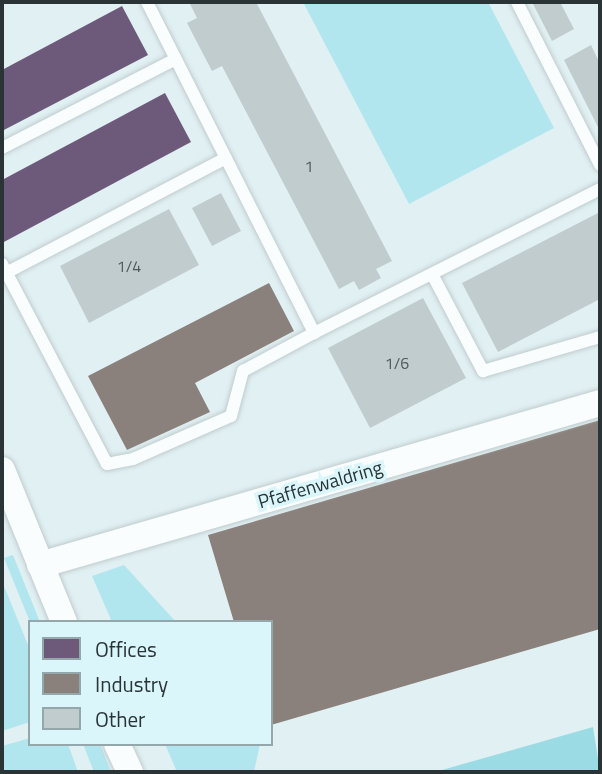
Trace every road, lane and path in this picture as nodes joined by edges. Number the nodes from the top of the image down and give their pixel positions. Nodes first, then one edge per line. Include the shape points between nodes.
1 (147, 2) edge
2 (517, 2) edge
3 (176, 59) junction
4 (2, 148) edge
5 (226, 158) junction
6 (600, 165) edge
7 (600, 189) edge
8 (4, 268) edge
9 (432, 274) junction
10 (314, 333) junction
11 (600, 337) edge
12 (600, 403) edge
13 (2, 470) edge
14 (40, 565) junction
15 (63, 620) edge
16 (118, 746) edge
17 (130, 772) edge

1 - 3 lane
2 - 6 lane
3 - 4 lane
3 - 5 lane
5 - 8 lane
5 - 10 lane
7 - 9 lane
8 - 10 lane via 107,464 133,459 231,416 243,371
9 - 10 lane
9 - 11 lane via 483,371
12 - 14 street, Pfaffenwaldring
13 - 14 street
14 - 15 street
16 - 17 street

